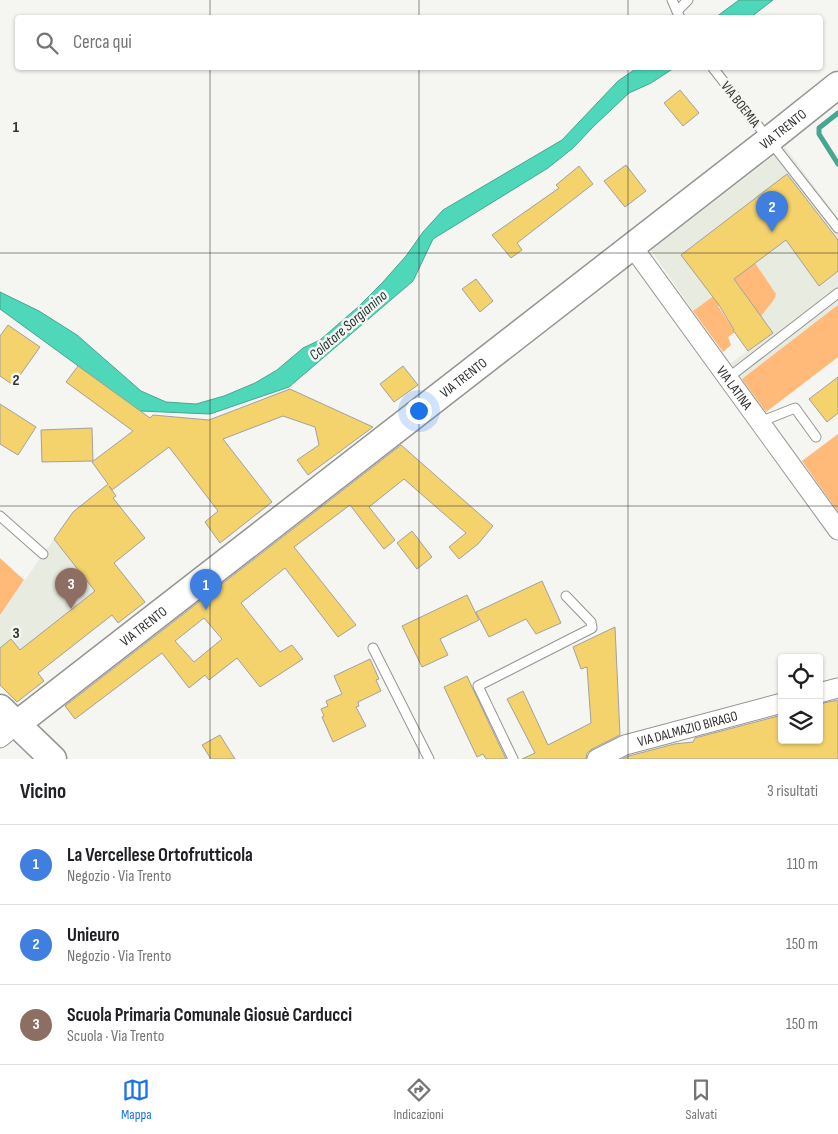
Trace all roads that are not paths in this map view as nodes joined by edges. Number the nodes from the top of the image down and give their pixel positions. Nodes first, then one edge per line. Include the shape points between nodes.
1 (672, 0) edge
2 (688, 0) edge
3 (678, 14) edge
4 (716, 70) edge
5 (838, 84) edge
6 (769, 140) junction
7 (838, 228) edge
8 (644, 240) junction
9 (838, 293) edge
10 (728, 378) junction
11 (760, 422) junction
12 (816, 437) dead end
13 (0, 516) edge
14 (838, 530) edge
15 (43, 554) dead end
16 (566, 596) dead end
17 (373, 648) dead end
18 (838, 688) edge
19 (823, 692) edge
20 (778, 704) edge
21 (6, 723) edge
22 (53, 759) edge
23 (429, 759) edge
24 (514, 759) edge
25 (597, 759) edge

1 - 3 lane
2 - 3 lane
4 - 6 lane, VIA BOEMIA
5 - 6 street, VIA TRENTO
6 - 7 lane, VIA BOEMIA
6 - 8 street, VIA TRENTO
8 - 10 street, VIA LATINA
8 - 21 street, VIA TRENTO
9 - 10 lane
10 - 11 street, VIA LATINA
11 - 12 lane via 795,408
11 - 14 street, VIA LATINA
13 - 15 lane
16 - 24 lane via 591,622 592,628 478,686
17 - 23 lane
18 - 19 street
20 - 25 street, VIA DALMAZIO BIRAGO via 625,745
21 - 22 street

